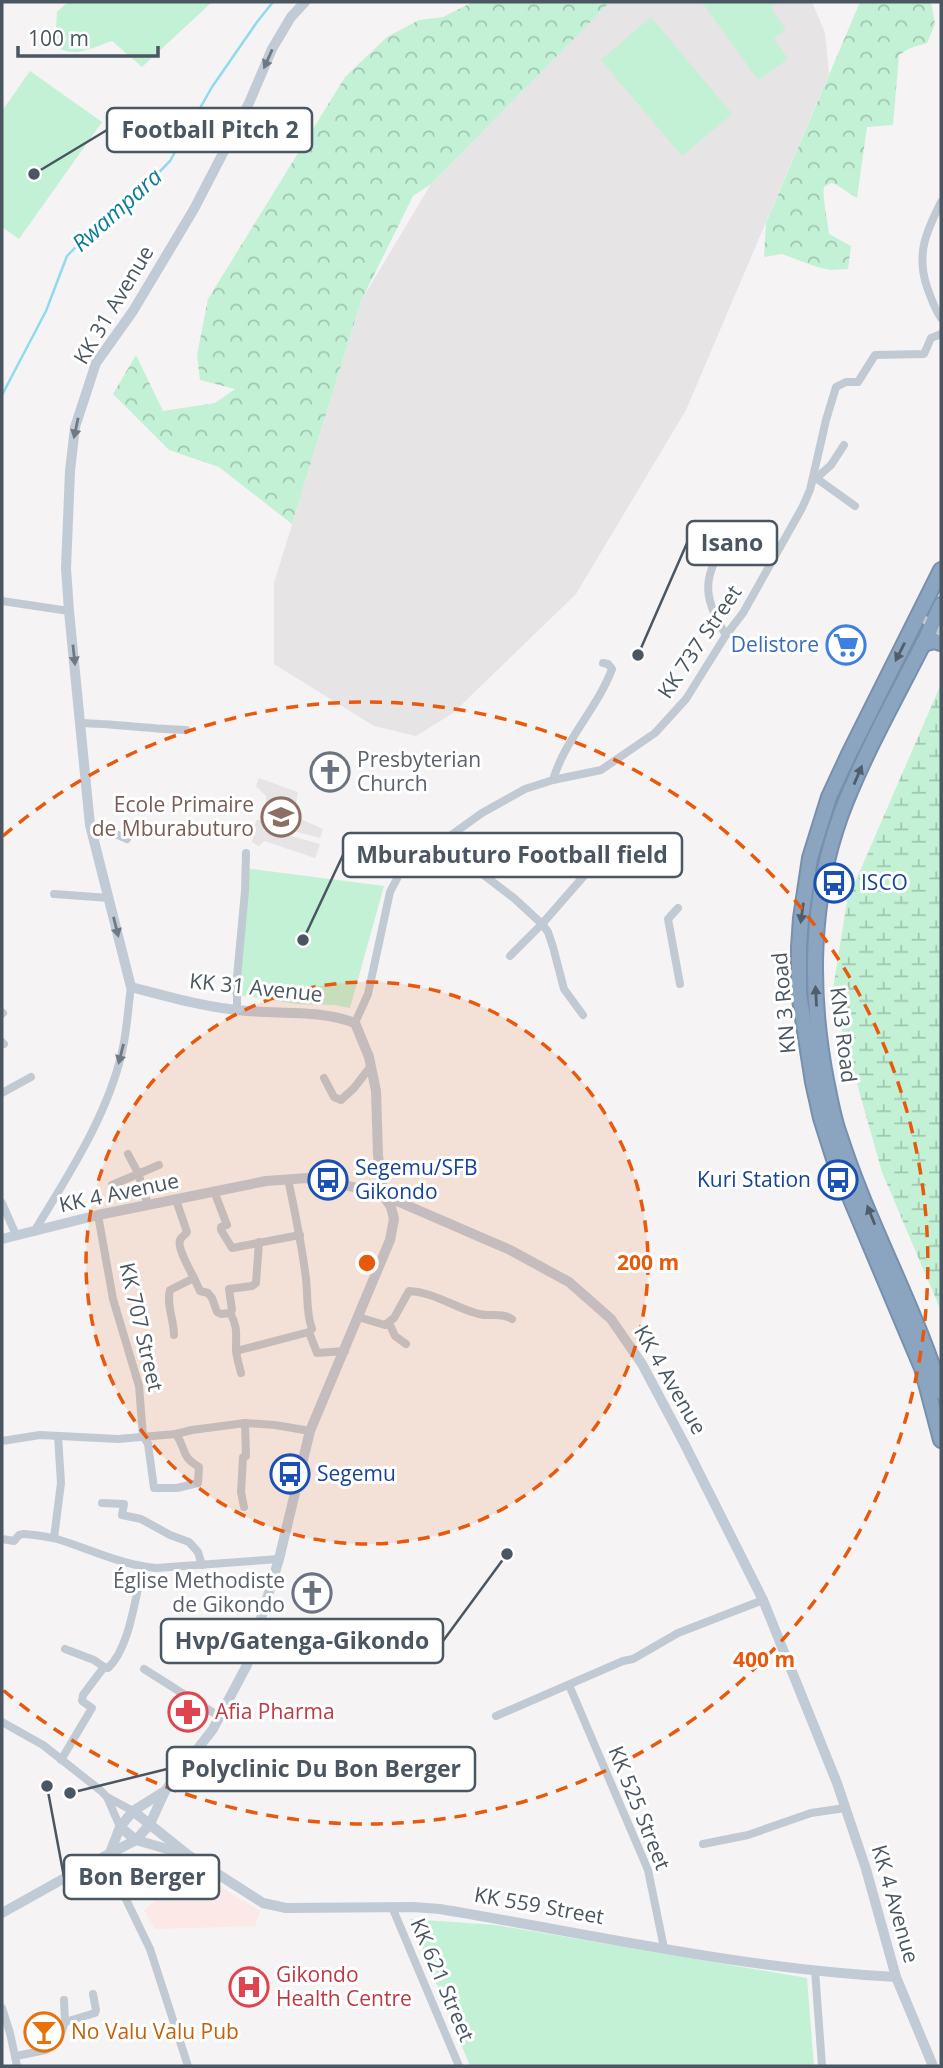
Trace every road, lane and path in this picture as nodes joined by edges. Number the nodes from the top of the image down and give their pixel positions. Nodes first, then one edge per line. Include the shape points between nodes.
1 (305, 2) edge
2 (941, 202) edge
3 (941, 318) edge
4 (941, 334) edge
5 (844, 445) dead end
6 (814, 479) junction
7 (855, 506) dead end
8 (733, 524) dead end
9 (941, 570) edge
10 (936, 595) edge
11 (2, 601) edge
12 (941, 605) edge
13 (69, 611) junction
14 (918, 617) junction
15 (937, 628) edge
16 (726, 635) junction
17 (941, 643) edge
18 (923, 644) junction
19 (603, 663) dead end
20 (81, 723) junction
21 (186, 730) dead end
22 (553, 780) junction
23 (91, 831) junction
24 (127, 839) dead end
25 (442, 843) junction
26 (246, 853) dead end
27 (625, 871) dead end
28 (54, 894) dead end
29 (109, 898) junction
30 (678, 908) dead end
31 (542, 924) junction
32 (510, 956) dead end
33 (680, 984) dead end
34 (131, 987) junction
35 (237, 1010) junction
36 (583, 1015) dead end
37 (355, 1023) junction
38 (371, 1066) junction
39 (31, 1077) dead end
40 (324, 1078) dead end
41 (2, 1093) edge
42 (128, 1154) dead end
43 (159, 1165) dead end
44 (138, 1173) junction
45 (288, 1180) junction
46 (112, 1185) dead end
47 (214, 1191) junction
48 (383, 1195) junction
49 (176, 1200) junction
50 (2, 1203) edge
51 (148, 1205) junction
52 (98, 1215) junction
53 (34, 1232) junction
54 (16, 1235) junction
55 (300, 1235) junction
56 (2, 1239) edge
57 (259, 1242) junction
58 (194, 1278) junction
59 (230, 1313) junction
60 (358, 1317) junction
61 (512, 1319) dead end
62 (388, 1323) junction
63 (309, 1332) junction
64 (174, 1335) dead end
65 (405, 1344) dead end
66 (236, 1351) junction
67 (345, 1351) junction
68 (241, 1373) dead end
69 (941, 1392) edge
70 (245, 1423) junction
71 (310, 1431) junction
72 (176, 1434) junction
73 (58, 1436) junction
74 (144, 1436) junction
75 (941, 1440) edge
76 (2, 1441) edge
77 (102, 1503) dead end
78 (244, 1507) dead end
79 (54, 1538) junction
80 (2, 1539) edge
81 (279, 1559) junction
82 (202, 1565) junction
83 (144, 1567) junction
84 (763, 1600) junction
85 (65, 1649) dead end
86 (104, 1667) junction
87 (144, 1669) dead end
88 (569, 1685) junction
89 (496, 1716) dead end
90 (220, 1717) junction
91 (2, 1722) edge
92 (61, 1760) junction
93 (165, 1791) junction
94 (107, 1797) junction
95 (845, 1808) junction
96 (133, 1811) junction
97 (150, 1824) junction
98 (120, 1827) junction
99 (136, 1840) junction
100 (703, 1844) dead end
101 (107, 1855) junction
102 (188, 1855) junction
103 (392, 1907) junction
104 (2, 1913) edge
105 (664, 1948) junction
106 (815, 1970) junction
107 (896, 1977) junction
108 (93, 1994) dead end
109 (64, 2000) dead end
110 (2, 2008) edge
111 (65, 2022) junction
112 (6, 2035) edge
113 (16, 2056) junction
114 (17, 2066) edge
115 (188, 2066) edge
116 (459, 2066) edge
117 (822, 2066) edge
118 (933, 2066) edge

1 -> 13 main road, KK 31 Avenue via 272,49 194,209 96,363 75,427 70,471
2 - 3 street via 923,242 920,263
4 - 6 street, KK 737 Street via 930,338 923,354 875,355 858,382 836,387
5 - 6 street
6 - 7 street
6 - 16 street, KK 737 Street via 776,556
8 - 16 street via 711,569 707,598
9 - 10 highway, KN 3 Road
10 - 14 highway, KN 3 Road
11 - 13 street
12 - 15 highway, KN3 Road
13 -> 20 main road, KK 31 Avenue
14 - 15 street
14 -> 75 highway, KN 3 Road via 849,754 820,827 801,918 799,993 813,1082 834,1160 922,1368
15 - 18 highway, KN3 Road
16 - 22 street, KK 737 Street via 686,699 654,733 601,770
17 - 18 highway
69 -> 18 highway, KN3 Road via 839,1135 822,1059 815,979 822,881 841,815 867,752
19 - 22 street via 612,669 606,684 573,735
20 - 21 street
20 - 23 main road, KK 31 Avenue
22 - 25 street, KK 737 Street via 525,789 482,813
23 - 24 street
23 - 29 main road, KK 31 Avenue
25 - 31 street
25 - 37 street, KK 737 Street via 401,871 390,892 368,995
26 - 35 street
27 - 31 street via 599,864 590,869
28 - 29 street
29 -> 34 main road, KK 31 Avenue
30 - 33 street via 668,919
31 - 32 street
31 - 36 street via 564,989
34 - 35 main road, KK 31 Avenue
34 -> 53 street via 122,1051 109,1094
35 - 37 main road, KK 31 Avenue via 337,1016
37 - 38 main road
38 - 40 street via 341,1100 334,1097
38 - 48 main road
39 - 41 street
42 - 44 street
43 - 44 street
44 - 46 street
44 - 51 street
45 - 47 main road, KK 4 Avenue
45 - 48 main road, KK 4 Avenue via 330,1181
45 - 55 street
47 - 49 main road, KK 4 Avenue
47 - 57 street via 227,1225 221,1230 232,1248
48 - 60 main road via 391,1207 390,1240
48 - 84 main road, KK 4 Avenue via 510,1250 569,1282 611,1319 642,1364
49 - 51 main road, KK 4 Avenue
49 - 58 street via 187,1232 179,1242
50 - 54 street
51 - 52 main road, KK 4 Avenue
52 - 53 main road, KK 4 Avenue
52 - 74 street, KK 707 Street via 113,1299 139,1386
53 - 54 main road, KK 4 Avenue
54 - 56 main road, KK 4 Avenue
55 - 57 street
55 - 63 street
57 - 59 street via 256,1283 229,1289
58 - 59 street via 200,1290 212,1298 217,1312
58 - 64 street via 170,1290
59 - 66 street via 237,1327
60 - 62 street
60 - 67 main road
61 - 62 street via 409,1291
62 - 65 street
63 - 66 street
63 - 67 street via 317,1353
66 - 68 street
67 - 71 main road
70 - 71 street
70 - 72 street
70 - 78 street
71 - 81 main road
72 - 74 street
72 - 74 street, KK 707 Street via 185,1457 199,1467 198,1483 177,1488 154,1488
73 - 74 street
73 - 76 street
73 - 79 street via 61,1483
77 - 82 street via 124,1504 122,1515 189,1542
79 - 80 street via 24,1534 14,1541
79 - 83 street
81 - 82 street
81 - 90 main road via 247,1665
82 - 83 street
83 - 86 street via 119,1654
84 - 88 street via 678,1633 633,1659
84 - 95 main road, KK 4 Avenue
85 - 86 street
86 - 92 street via 83,1695 82,1701 91,1711
87 - 90 street
88 - 89 street
88 - 105 street, KK 525 Street via 648,1871
90 - 93 main road
91 - 92 street
92 - 94 street
93 - 96 main road
93 - 97 main road
94 - 96 street
94 - 98 street
95 - 100 street via 811,1813 748,1835
95 - 107 main road, KK 4 Avenue
96 - 97 main road, KK 559 Street
96 - 98 main road
97 - 99 main road
97 - 102 main road, KK 559 Street
98 - 99 main road, KK 559 Street
98 - 101 main road
99 - 101 main road
99 - 102 main road, KK 559 Street
101 - 104 main road
101 - 115 street via 150,1949
102 - 103 main road, KK 559 Street via 263,1903 286,1908
103 - 105 main road, KK 559 Street via 440,1909
103 - 116 street, KK 621 Street
105 - 106 main road, KK 559 Street
106 - 107 main road, KK 559 Street
106 - 117 street
107 - 118 main road, KK 4 Avenue
108 - 111 street via 95,2013
109 - 111 street
110 - 112 street
111 - 113 street via 54,2046
112 - 113 street
113 - 114 street

